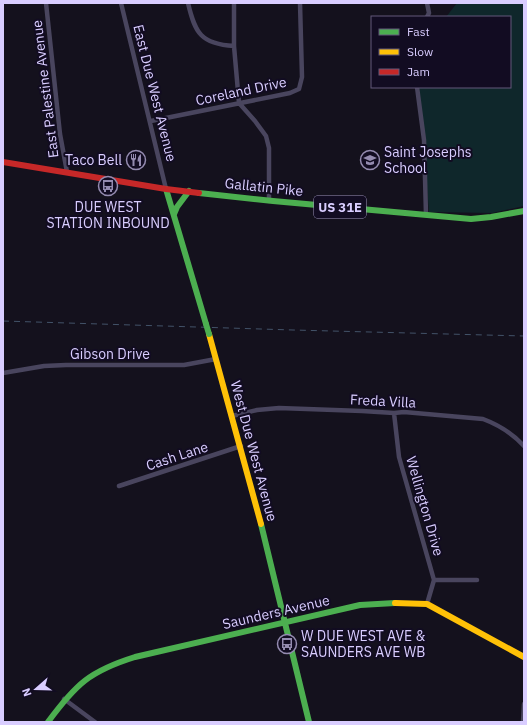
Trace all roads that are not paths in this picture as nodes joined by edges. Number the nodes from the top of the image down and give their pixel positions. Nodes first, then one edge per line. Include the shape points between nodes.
1 (46, 3) edge
2 (121, 3) edge
3 (188, 3) edge
4 (234, 3) edge
5 (300, 3) edge
6 (427, 3) edge
7 (428, 16) edge
8 (234, 46) junction
9 (417, 88) edge
10 (239, 104) junction
11 (151, 121) junction
12 (3, 162) edge
13 (67, 172) junction
14 (166, 189) junction
15 (189, 191) junction
16 (269, 201) junction
17 (524, 211) edge
18 (174, 214) junction
19 (426, 215) junction
20 (216, 359) junction
21 (3, 373) edge
22 (394, 413) junction
23 (232, 416) junction
24 (241, 446) junction
25 (524, 446) edge
26 (119, 486) dead end
27 (434, 580) junction
28 (477, 580) dead end
29 (427, 604) junction
30 (286, 622) junction
31 (524, 657) edge
32 (64, 699) junction
33 (524, 704) edge
34 (48, 722) edge
35 (95, 722) edge
36 (309, 722) edge
37 (523, 722) edge

1 - 13 street, East Palestine Avenue
2 - 11 street, East Due West Avenue
3 - 8 street via 197,32 205,39
4 - 8 street
5 - 10 street, Coreland Drive via 302,77 298,89
6 - 7 street
8 - 10 street
9 - 19 street via 424,140
10 - 11 street, Coreland Drive
10 - 16 street via 266,136 269,148
11 - 14 street, East Due West Avenue
12 - 13 main road, Gallatin Pike / US 31E
13 - 14 main road, Gallatin Pike / US 31E
14 - 15 main road, Gallatin Pike / US 31E
14 - 18 main road, West Due West Avenue
15 - 16 main road, Gallatin Pike / US 31E
15 - 18 main road
16 - 19 main road, Gallatin Pike / US 31E
17 - 19 main road, Gallatin Pike / US 31E via 471,219
18 - 20 main road, West Due West Avenue, bridge
20 - 21 street, Gibson Drive via 184,365 44,366
20 - 23 main road, West Due West Avenue
22 - 23 street, Freda Villa via 279,408
22 - 25 street, Freda Villa via 483,419 508,431
22 - 27 street, Wellington Drive via 399,457
23 - 24 main road, West Due West Avenue
24 - 26 street, Cash Lane
24 - 30 main road, West Due West Avenue
27 - 28 street
27 - 29 street
29 - 30 main road, Saunders Avenue via 360,605
29 - 31 main road, Saunders Avenue
30 - 32 main road, Saunders Avenue via 112,664 78,684
30 - 36 main road, West Due West Avenue
32 - 34 main road, Saunders Avenue
32 - 35 street
33 - 37 street

